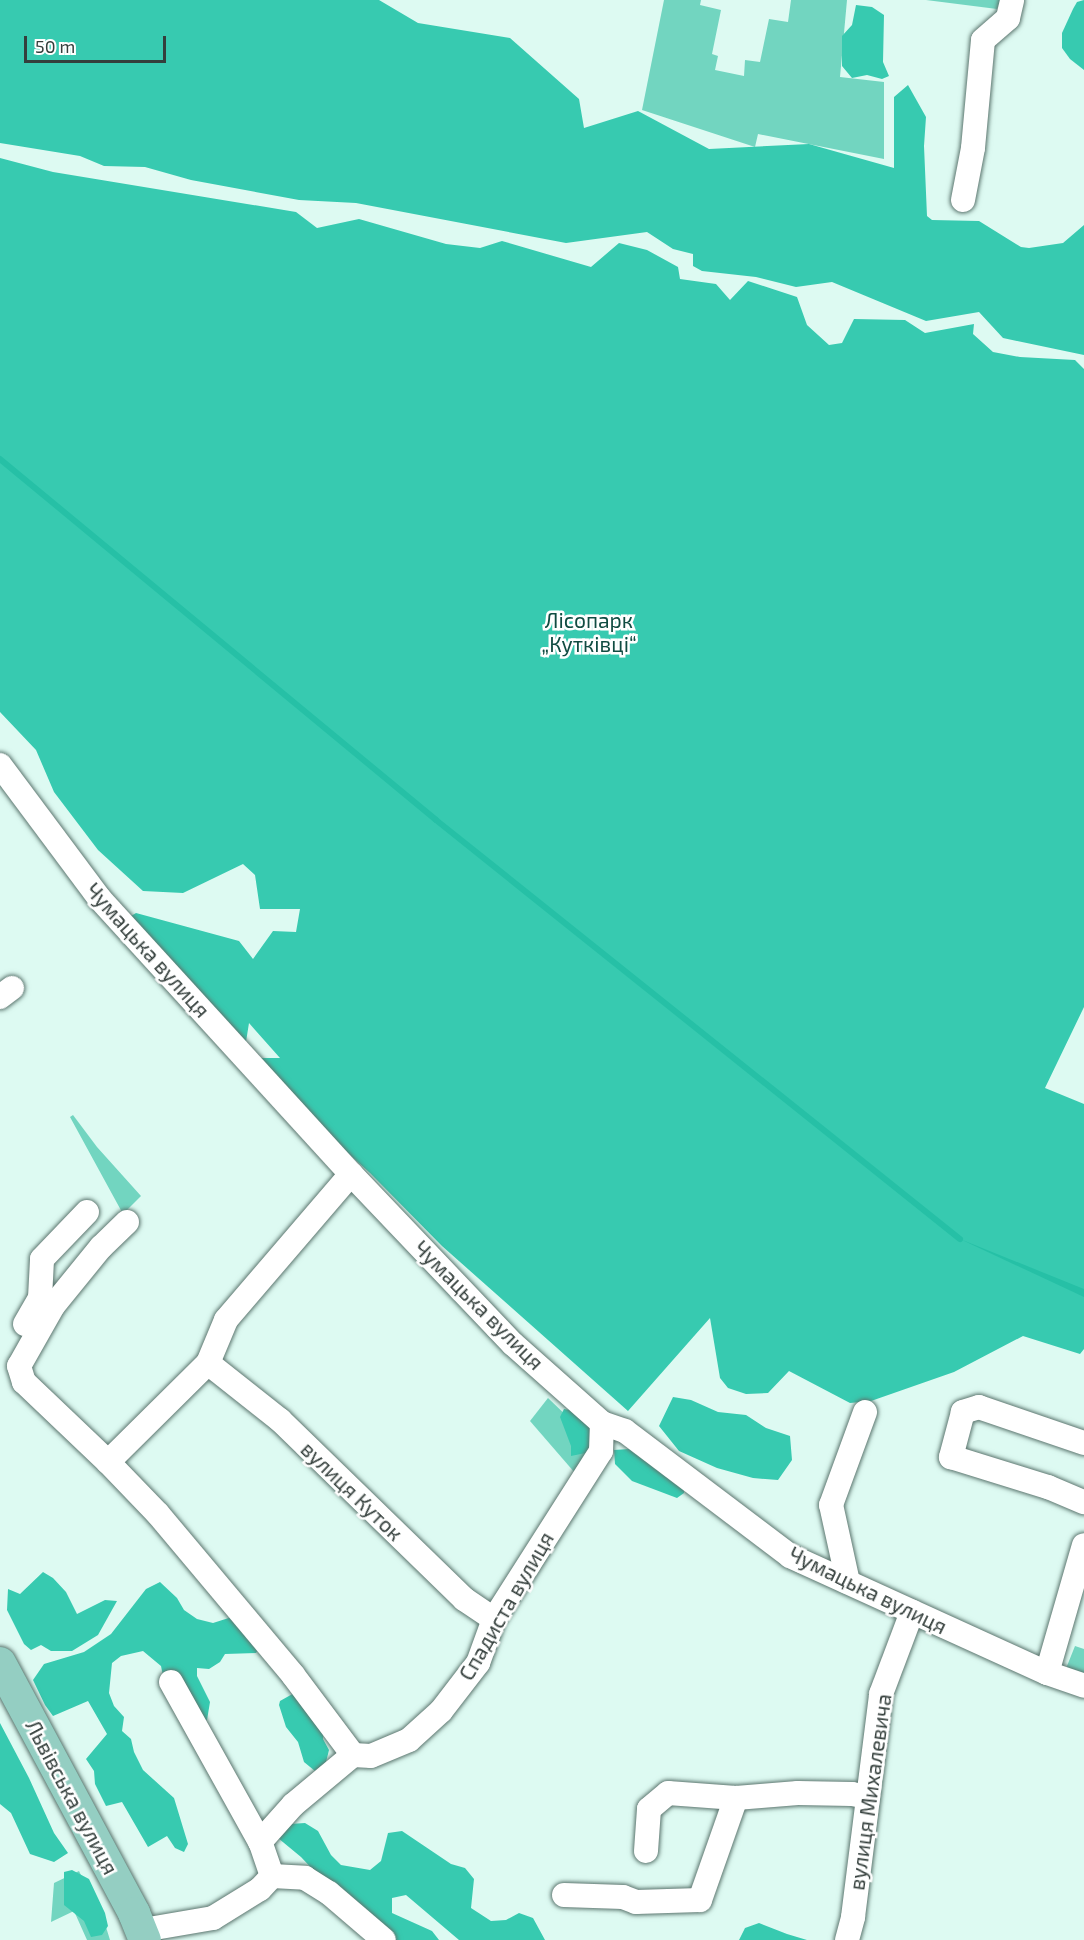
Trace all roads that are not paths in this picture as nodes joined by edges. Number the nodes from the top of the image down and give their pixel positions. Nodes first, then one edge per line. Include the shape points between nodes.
1 (1012, 0) edge
2 (963, 200) dead end
3 (0, 765) edge
4 (351, 1174) junction
5 (87, 1212) dead end
6 (127, 1222) dead end
7 (8, 1361) edge
8 (208, 1363) junction
9 (865, 1412) dead end
10 (603, 1423) junction
11 (1084, 1443) edge
12 (108, 1462) junction
13 (1084, 1502) edge
14 (1084, 1545) edge
15 (848, 1582) junction
16 (912, 1612) junction
17 (1074, 1617) edge
18 (494, 1620) junction
19 (0, 1663) edge
20 (1047, 1673) junction
21 (171, 1682) dead end
22 (1084, 1686) edge
23 (353, 1755) junction
24 (868, 1797) junction
25 (736, 1798) junction
26 (260, 1842) junction
27 (646, 1851) dead end
28 (272, 1876) junction
29 (564, 1895) dead end
30 (187, 1933) edge
31 (144, 1935) edge
32 (384, 1940) edge
33 (848, 1940) edge

1 - 2 street via 1008,18 983,40 973,148
3 - 4 street, Чумацька вулиця via 99,898
4 - 8 street via 226,1320
4 - 10 street, Чумацька вулиця via 513,1344
5 - 7 street via 42,1259 40,1298
6 - 7 street via 101,1247
7 - 12 street via 24,1382
8 - 12 street
8 - 18 street, вулиця Куток via 280,1420 464,1599
9 - 15 street via 831,1505
10 - 15 street, Чумацька вулиця via 625,1431 790,1556
10 - 18 street, Спадиста вулиця via 601,1451
11 - 13 street via 979,1407 963,1412 951,1457
12 - 23 street via 158,1514 286,1666
14 - 17 street
15 - 16 street, Чумацька вулиця
16 - 20 street, Чумацька вулиця
16 - 24 street, вулиця Михалевича via 881,1694
17 - 20 street
18 - 23 street, Спадиста вулиця via 478,1663 441,1711 409,1740 371,1756
19 - 31 main road, Львівська вулиця
20 - 22 street, Чумацька вулиця
21 - 26 street
23 - 26 street via 292,1805
24 - 25 street via 798,1793
24 - 33 street, вулиця Михалевича
25 - 27 street via 668,1794 649,1809
25 - 29 street via 700,1900 636,1902 623,1897
26 - 28 street
28 - 30 street via 260,1889
28 - 32 street via 305,1878 329,1893
30 - 31 street

